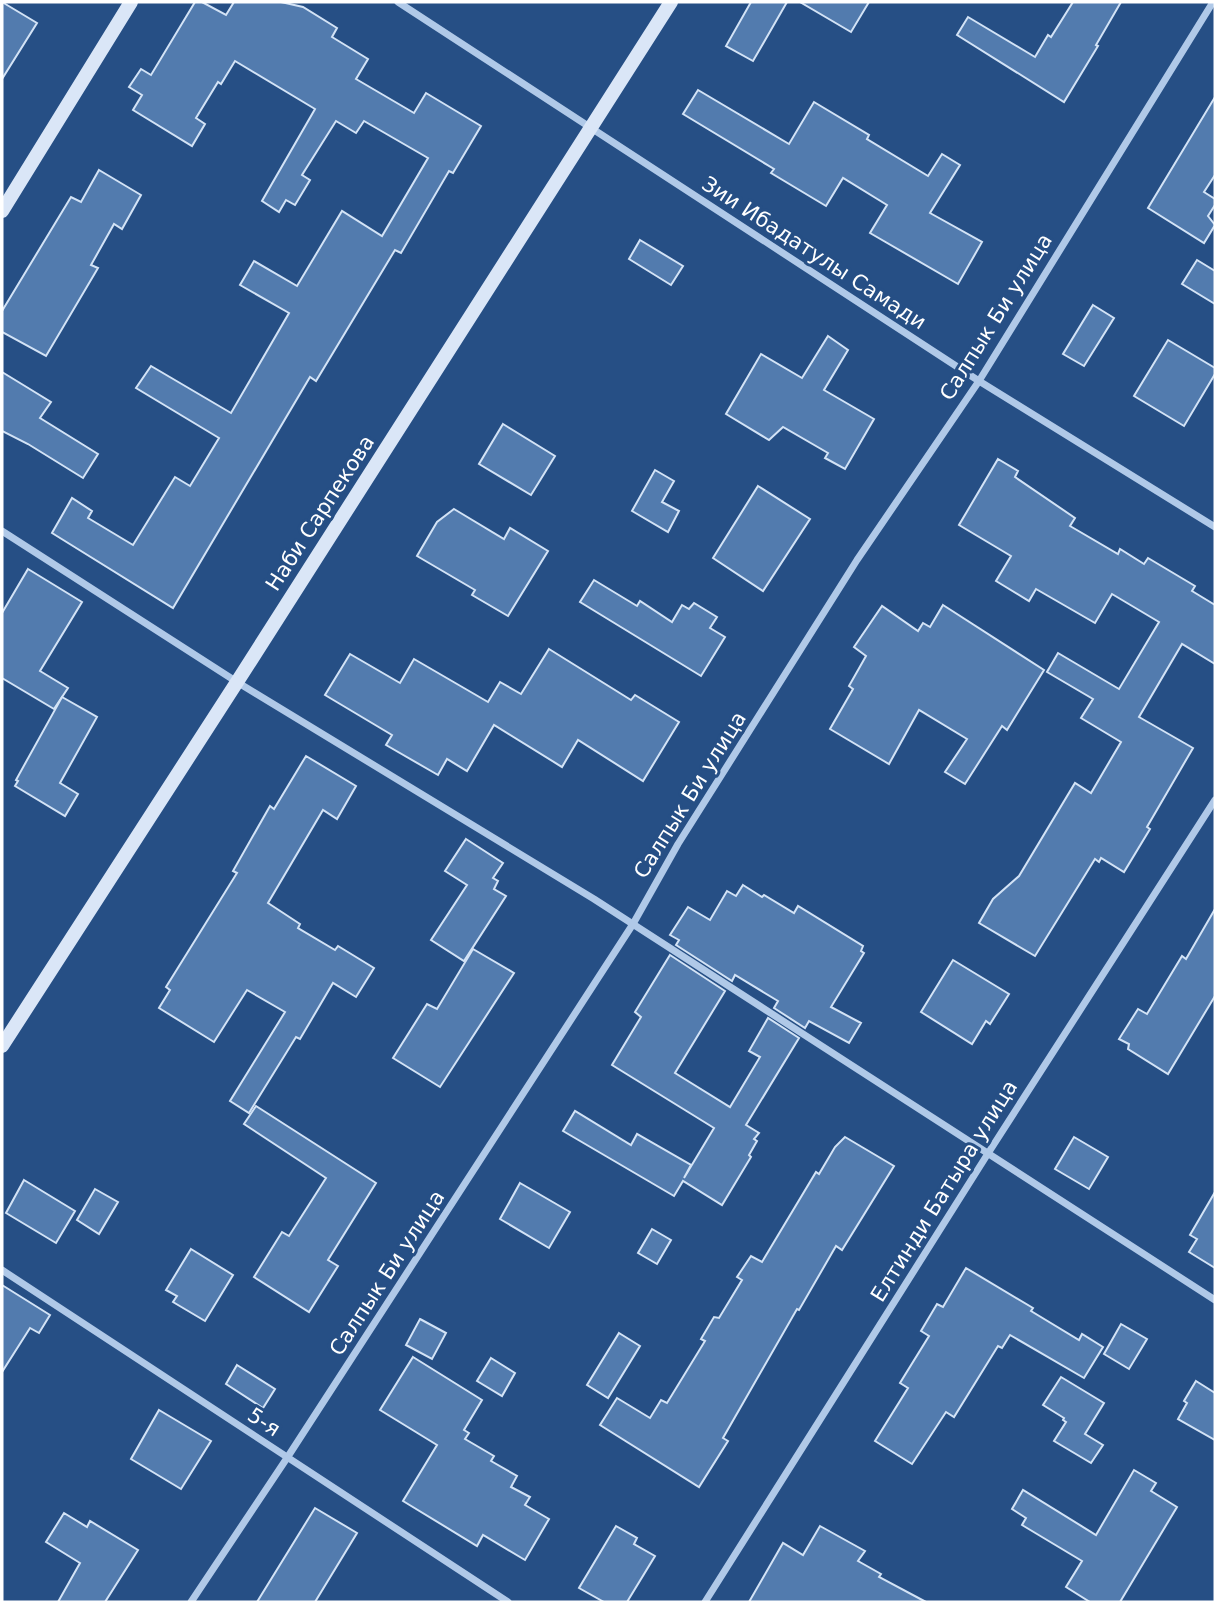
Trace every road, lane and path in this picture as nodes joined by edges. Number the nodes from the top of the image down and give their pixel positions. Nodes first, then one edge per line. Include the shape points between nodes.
1 (131, 2) edge
2 (398, 2) edge
3 (671, 2) edge
4 (1213, 2) edge
5 (591, 129) junction
6 (2, 211) edge
7 (979, 381) junction
8 (1215, 527) edge
9 (2, 531) edge
10 (237, 682) junction
11 (1215, 800) edge
12 (633, 924) junction
13 (2, 1046) edge
14 (987, 1155) junction
15 (2, 1269) edge
16 (1215, 1300) edge
17 (287, 1458) junction
18 (191, 1602) edge
19 (508, 1602) edge
20 (705, 1602) edge

1 - 6 street
2 - 5 street, Зии Ибадатулы Самади
3 - 5 street, Наби Сарпекова
4 - 7 street, Салпык Би улица
5 - 7 street, Зии Ибадатулы Самади
5 - 10 street, Наби Сарпекова
7 - 8 street, Зии Ибадатулы Самади
7 - 12 street, Салпык Би улица via 857,560 678,844
9 - 10 street
10 - 12 street
10 - 13 street, Наби Сарпекова
11 - 14 street, Елтинди Батыра улица
12 - 14 street
12 - 17 street, Салпык Би улица
14 - 16 street
14 - 20 street, Елтинди Батыра улица
15 - 17 street, 5-я
17 - 18 street, Салпык Би улица
17 - 19 street, 5-я

